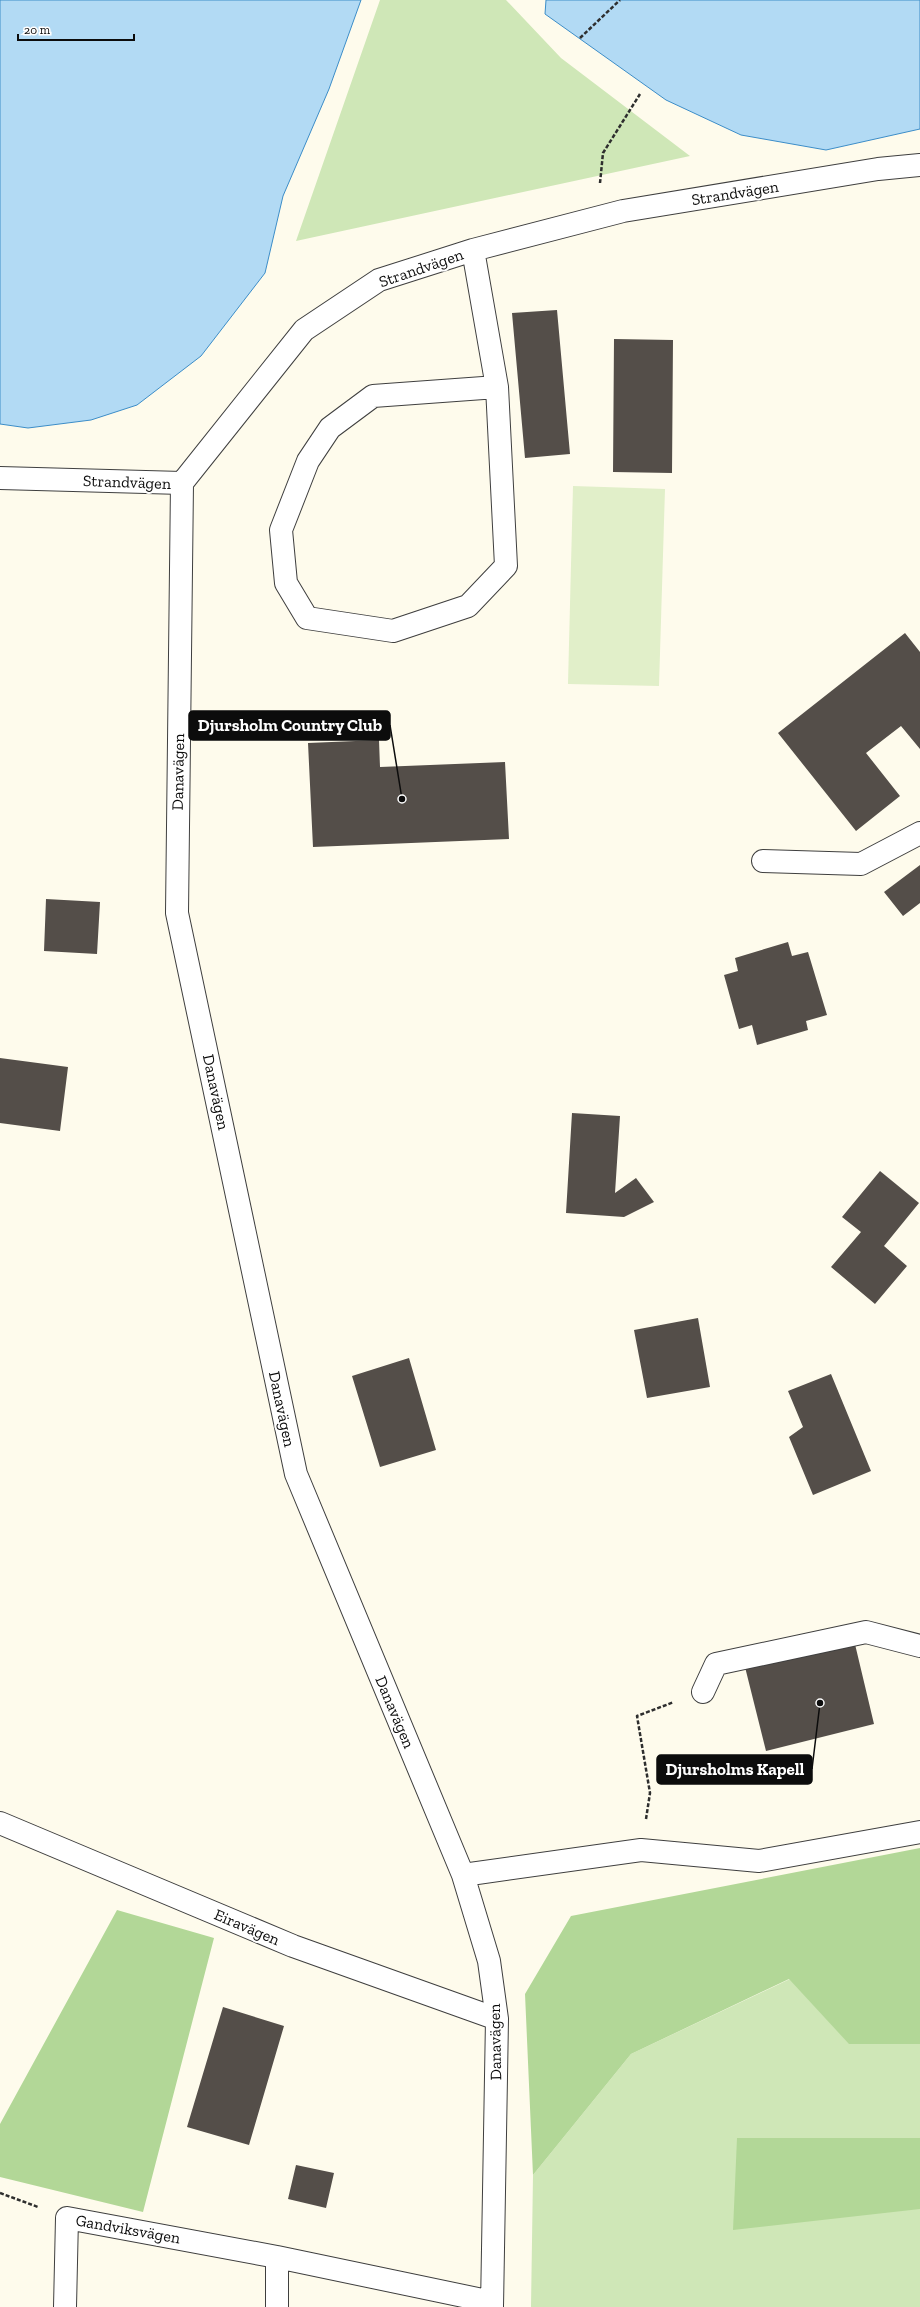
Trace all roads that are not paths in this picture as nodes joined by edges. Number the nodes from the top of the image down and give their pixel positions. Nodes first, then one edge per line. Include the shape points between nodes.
1 (920, 165) edge
2 (473, 250) junction
3 (497, 387) junction
4 (0, 478) edge
5 (182, 484) junction
6 (920, 833) edge
7 (763, 861) dead end
8 (920, 1646) edge
9 (703, 1692) road end
10 (0, 1823) edge
11 (920, 1832) edge
12 (463, 1875) junction
13 (498, 2019) junction
14 (277, 2257) junction
15 (492, 2304) edge
16 (65, 2307) edge
17 (277, 2307) edge

1 - 2 street, Strandvägen via 623,211
2 - 3 street
2 - 5 street, Strandvägen via 379,280 304,330
3 - 3 street via 506,566 468,606 393,631 307,618 286,583 281,530 308,461 330,428 372,396
4 - 5 street, Strandvägen
5 - 12 street, Danavägen via 177,913 296,1474
6 - 7 street via 861,864
8 - 9 street via 866,1632 716,1664
10 - 13 street, Eiravägen via 293,1946
11 - 12 street via 759,1861 641,1850
12 - 13 street, Danavägen via 489,1962
13 - 15 street, Danavägen
14 - 15 street, Gandviksvägen
14 - 16 street, Gandviksvägen via 67,2218
14 - 17 street

